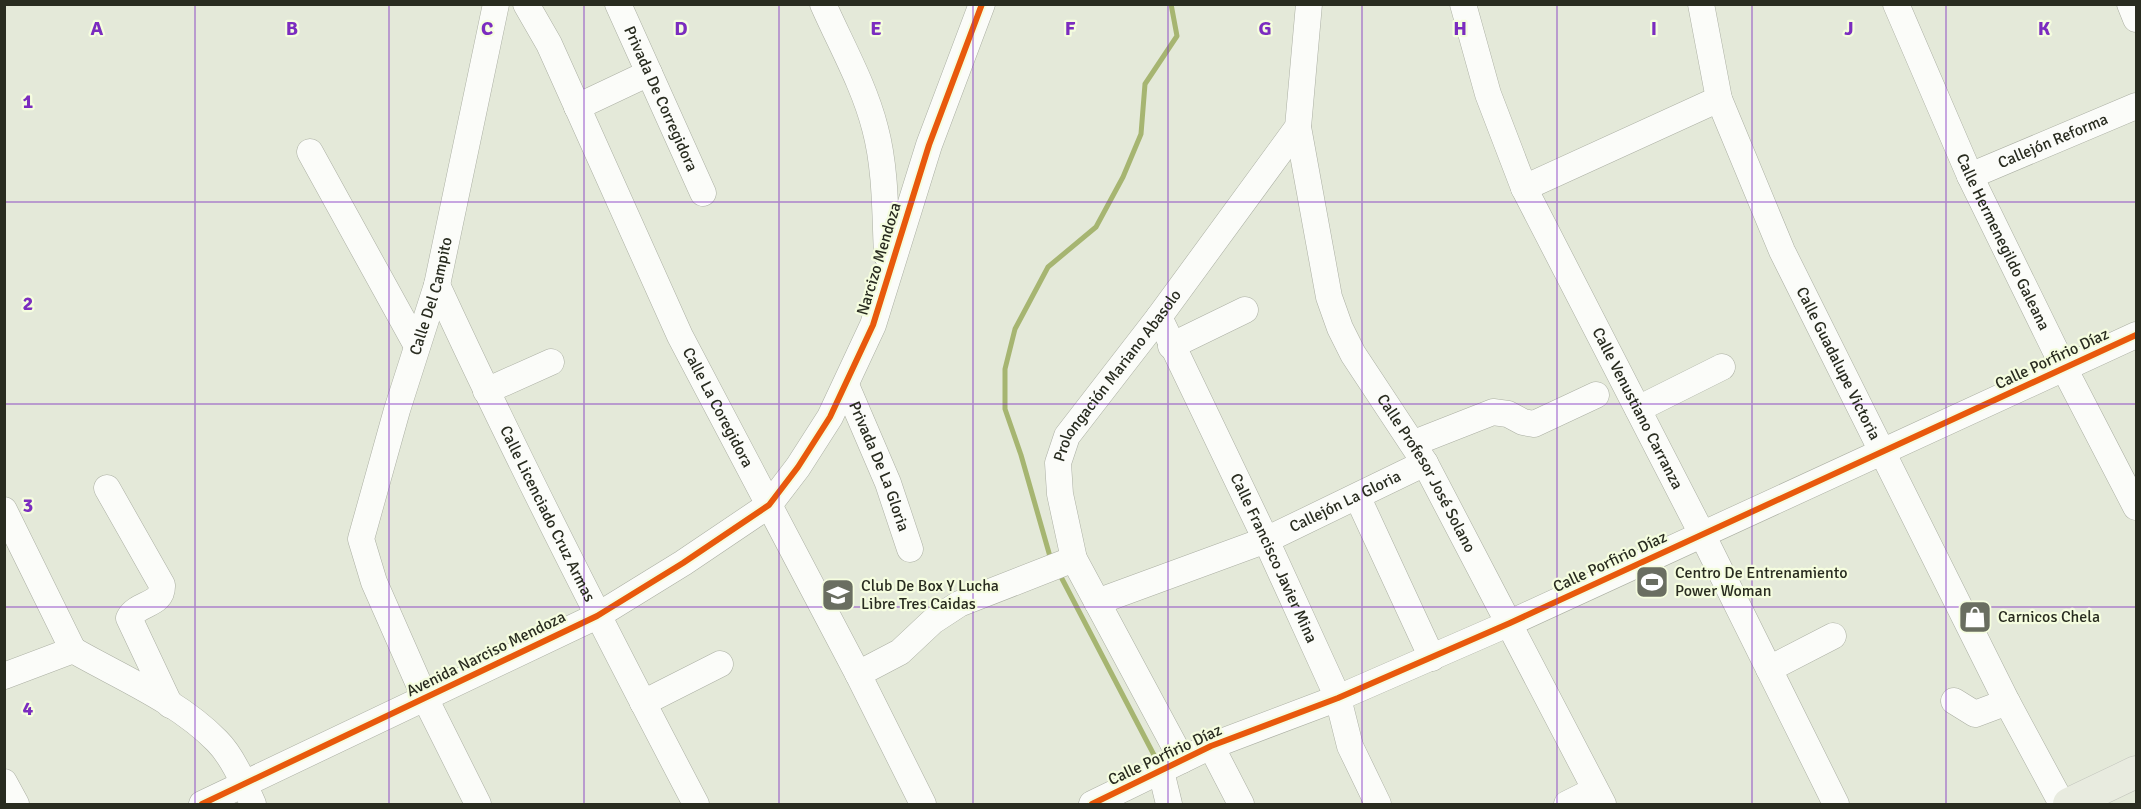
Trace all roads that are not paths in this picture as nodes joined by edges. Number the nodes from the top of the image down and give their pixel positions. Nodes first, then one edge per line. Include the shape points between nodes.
1 (495, 4) edge
2 (526, 4) edge
3 (618, 4) edge
4 (823, 4) edge
5 (966, 4) edge
6 (982, 4) edge
7 (1309, 4) edge
8 (1463, 4) edge
9 (1701, 4) edge
10 (1896, 4) edge
11 (2130, 4) edge
12 (2136, 19) edge
13 (970, 33) junction
14 (649, 73) junction
15 (1719, 99) junction
16 (2136, 106) edge
17 (577, 107) junction
18 (1298, 127) junction
19 (310, 152) dead end
20 (1970, 176) junction
21 (1524, 188) junction
22 (702, 193) dead end
23 (888, 272) junction
24 (437, 285) junction
25 (1245, 310) dead end
26 (1159, 317) junction
27 (2136, 335) edge
28 (417, 346) junction
29 (1172, 346) junction
30 (551, 362) dead end
31 (1722, 367) dead end
32 (2064, 368) junction
33 (846, 385) junction
34 (486, 391) junction
35 (1596, 395) dead end
36 (1638, 409) junction
37 (1419, 453) junction
38 (1883, 453) junction
39 (107, 488) dead end
40 (1358, 498) junction
41 (769, 504) junction
42 (2136, 507) edge
43 (4, 510) edge
44 (1702, 534) junction
45 (1266, 540) junction
46 (910, 549) dead end
47 (1068, 561) junction
48 (1097, 602) junction
49 (597, 616) junction
50 (1510, 624) junction
51 (1833, 636) dead end
52 (73, 650) junction
53 (1432, 658) junction
54 (720, 663) dead end
55 (1769, 669) junction
56 (858, 674) junction
57 (4, 676) edge
58 (425, 698) junction
59 (1338, 698) junction
60 (1954, 701) dead end
61 (2007, 702) junction
62 (643, 703) junction
63 (170, 705) junction
64 (1211, 746) junction
65 (1172, 766) junction
66 (2136, 772) edge
67 (4, 782) edge
68 (249, 795) edge
69 (1123, 797) edge
70 (1599, 797) edge
71 (16, 804) edge
72 (201, 804) edge
73 (478, 804) edge
74 (696, 804) edge
75 (923, 804) edge
76 (1092, 804) edge
77 (1169, 804) edge
78 (1241, 804) edge
79 (1378, 804) edge
80 (1567, 804) edge
81 (1836, 804) edge
82 (2062, 804) edge
83 (2068, 804) edge

1 - 24 street, Calle Del Campito
2 - 17 street, Calle La Coregidora
3 - 14 street, Privada De Corregidora
4 - 23 street via 875,126
5 - 13 street
6 - 13 street, Narcizo Mendoza
7 - 18 street
8 - 21 street, Calle Venustiano Carranza via 1488,94
9 - 15 street, Calle Guadalupe Victoria
10 - 20 street, Calle Hermenegildo Galeana
11 - 12 street
13 - 23 street, Narcizo Mendoza
14 - 17 street
14 - 22 street, Privada De Corregidora
15 - 21 street
15 - 38 street, Calle Guadalupe Victoria via 1787,261
16 - 20 street, Callejón Reforma
17 - 41 street, Calle La Coregidora via 680,336
18 - 26 street, Prolongación Mariano Abasolo
18 - 37 street, Calle Profesor José Solano via 1329,297 1340,328
19 - 28 street
20 - 32 street, Calle Hermenegildo Galeana
21 - 36 street, Calle Venustiano Carranza
23 - 33 street, Narcizo Mendoza via 873,325
24 - 28 street, Calle Del Campito
24 - 34 street, Calle Licenciado Cruz Armas
25 - 29 street
26 - 29 street, Calle Francisco Javier Mina
26 - 47 street, Prolongación Mariano Abasolo via 1067,436 1058,463
27 - 32 street, Calle Porfirio Díaz
28 - 58 street, Calle Del Campito via 361,539 374,582
29 - 45 street, Calle Francisco Javier Mina
30 - 34 street
31 - 36 street
32 - 38 street, Calle Porfirio Díaz
32 - 42 street, Calle Hermenegildo Galeana
33 - 41 street, Narcizo Mendoza via 798,467
33 - 46 street, Privada De La Gloria via 888,483
34 - 49 street, Calle Licenciado Cruz Armas
35 - 37 street, Callejón La Gloria via 1534,424 1493,412
36 - 44 street, Calle Venustiano Carranza
37 - 40 street, Callejón La Gloria
37 - 50 street, Calle Profesor José Solano
38 - 44 street, Calle Porfirio Díaz
38 - 61 street, Calle Guadalupe Victoria
39 - 63 street via 162,585 158,599 133,611 129,618
40 - 45 street, Callejón La Gloria
40 - 53 street
41 - 49 street, Avenida Narciso Mendoza
41 - 56 street, Calle La Coregidora
43 - 52 street
44 - 50 street, Calle Porfirio Díaz
44 - 55 street, Calle Venustiano Carranza
45 - 48 street, Callejón La Gloria
45 - 59 street, Calle Francisco Javier Mina
47 - 48 street, Prolongación Mariano Abasolo
47 - 56 street via 945,611 900,652
48 - 65 street, Prolongación Mariano Abasolo
49 - 58 street, Avenida Narciso Mendoza
49 - 62 street, Calle Licenciado Cruz Armas
50 - 53 street, Calle Porfirio Díaz
50 - 70 street, Calle Profesor José Solano
51 - 55 street
52 - 57 street
52 - 63 street
53 - 59 street, Calle Porfirio Díaz
54 - 62 street
55 - 81 street, Calle Venustiano Carranza
56 - 75 street, Calle La Coregidora
58 - 68 street, Avenida Narciso Mendoza
58 - 73 street, Calle Del Campito
59 - 64 street, Calle Porfirio Díaz
59 - 79 street, Calle Francisco Javier Mina via 1350,746
60 - 61 street via 1974,714
61 - 82 street, Calle Guadalupe Victoria
62 - 74 street, Calle Licenciado Cruz Armas
63 - 68 street via 219,742
64 - 65 street, Calle Porfirio Díaz
64 - 78 street
65 - 69 street, Calle Porfirio Díaz
65 - 77 street, Prolongación Mariano Abasolo
66 - 83 main road
67 - 71 street
68 - 72 street, Avenida Narciso Mendoza
69 - 76 street, Calle Porfirio Díaz
70 - 80 street

